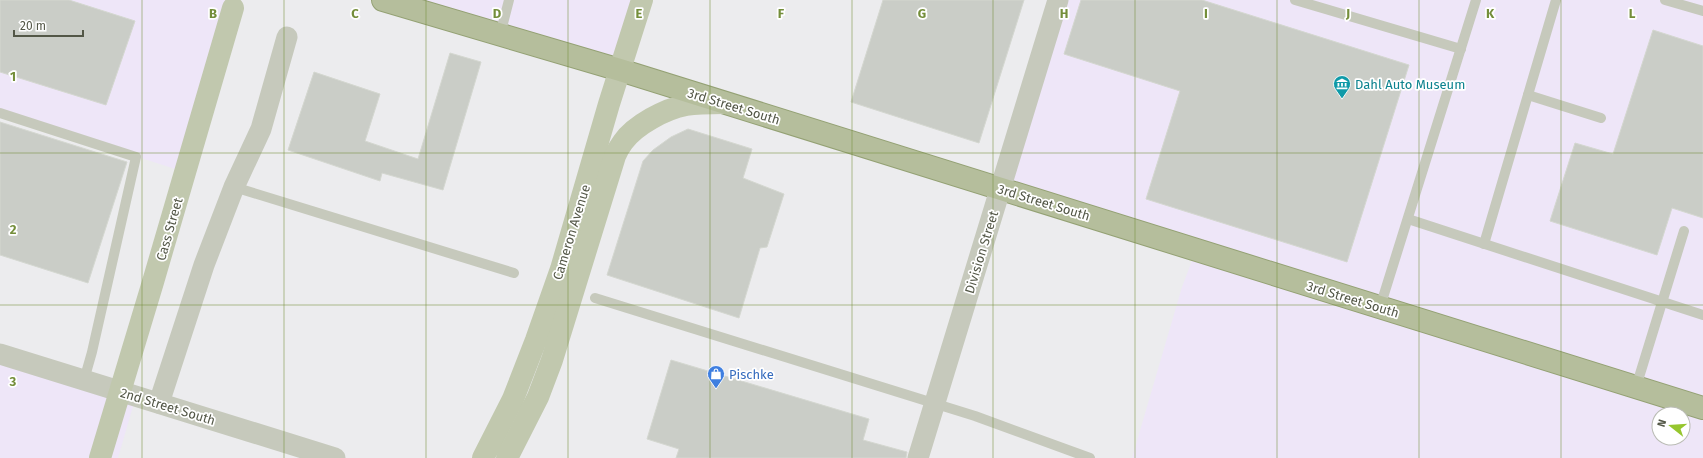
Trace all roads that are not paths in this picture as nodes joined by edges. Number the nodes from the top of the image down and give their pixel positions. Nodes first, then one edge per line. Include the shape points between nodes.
1 (383, 0) edge
2 (509, 0) edge
3 (642, 0) edge
4 (1058, 0) edge
5 (1295, 0) edge
6 (1476, 0) edge
7 (1556, 0) edge
8 (1665, 0) edge
9 (234, 4) edge
10 (1703, 11) edge
11 (500, 35) junction
12 (287, 37) dead end
13 (1461, 49) junction
14 (620, 70) junction
15 (1528, 95) junction
16 (724, 102) junction
17 (0, 113) edge
18 (1601, 118) dead end
19 (234, 186) junction
20 (1000, 189) junction
21 (593, 195) junction
22 (1408, 220) junction
23 (1684, 231) dead end
24 (1484, 244) junction
25 (514, 273) dead end
26 (595, 298) dead end
27 (1662, 302) junction
28 (1380, 308) junction
29 (1703, 315) edge
30 (0, 354) edge
31 (84, 380) junction
32 (1636, 387) junction
33 (124, 392) junction
34 (159, 403) junction
35 (935, 403) junction
36 (1703, 408) edge
37 (100, 458) edge
38 (104, 458) edge
39 (335, 458) edge
40 (483, 458) edge
41 (507, 458) edge
42 (918, 458) edge
43 (1090, 458) edge

1 - 11 highway, 3rd Street South
2 - 11 lane
3 - 14 main road, Cameron Avenue
4 - 20 street, Division Street
5 - 13 lane
6 - 13 lane
7 - 15 lane
8 - 10 lane
9 - 37 main road, Cass Street, bridge
11 - 14 highway, 3rd Street South
12 - 19 street via 261,129
13 - 22 lane
14 - 16 highway, 3rd Street South
14 - 21 main road, Cameron Avenue
15 - 18 lane
15 - 24 lane
16 - 20 highway, 3rd Street South
16 - 21 main road via 686,105 672,109 631,132 622,142
17 - 31 lane via 136,157
19 - 25 lane
19 - 34 street via 204,265
20 - 28 highway, 3rd Street South
20 - 35 street, Division Street
21 - 40 main road, Cameron Avenue via 561,269 513,399
21 - 41 main road via 552,360 538,397
22 - 24 lane
22 - 28 lane
23 - 27 lane
24 - 27 lane
26 - 35 lane
27 - 29 lane
27 - 32 lane
28 - 32 highway, 3rd Street South
30 - 31 street, 2nd Street South
31 - 33 street, 2nd Street South
32 - 36 highway, 3rd Street South
33 - 34 street, 2nd Street South
33 - 38 street
34 - 39 street, 2nd Street South
35 - 42 street, Division Street
35 - 43 lane

